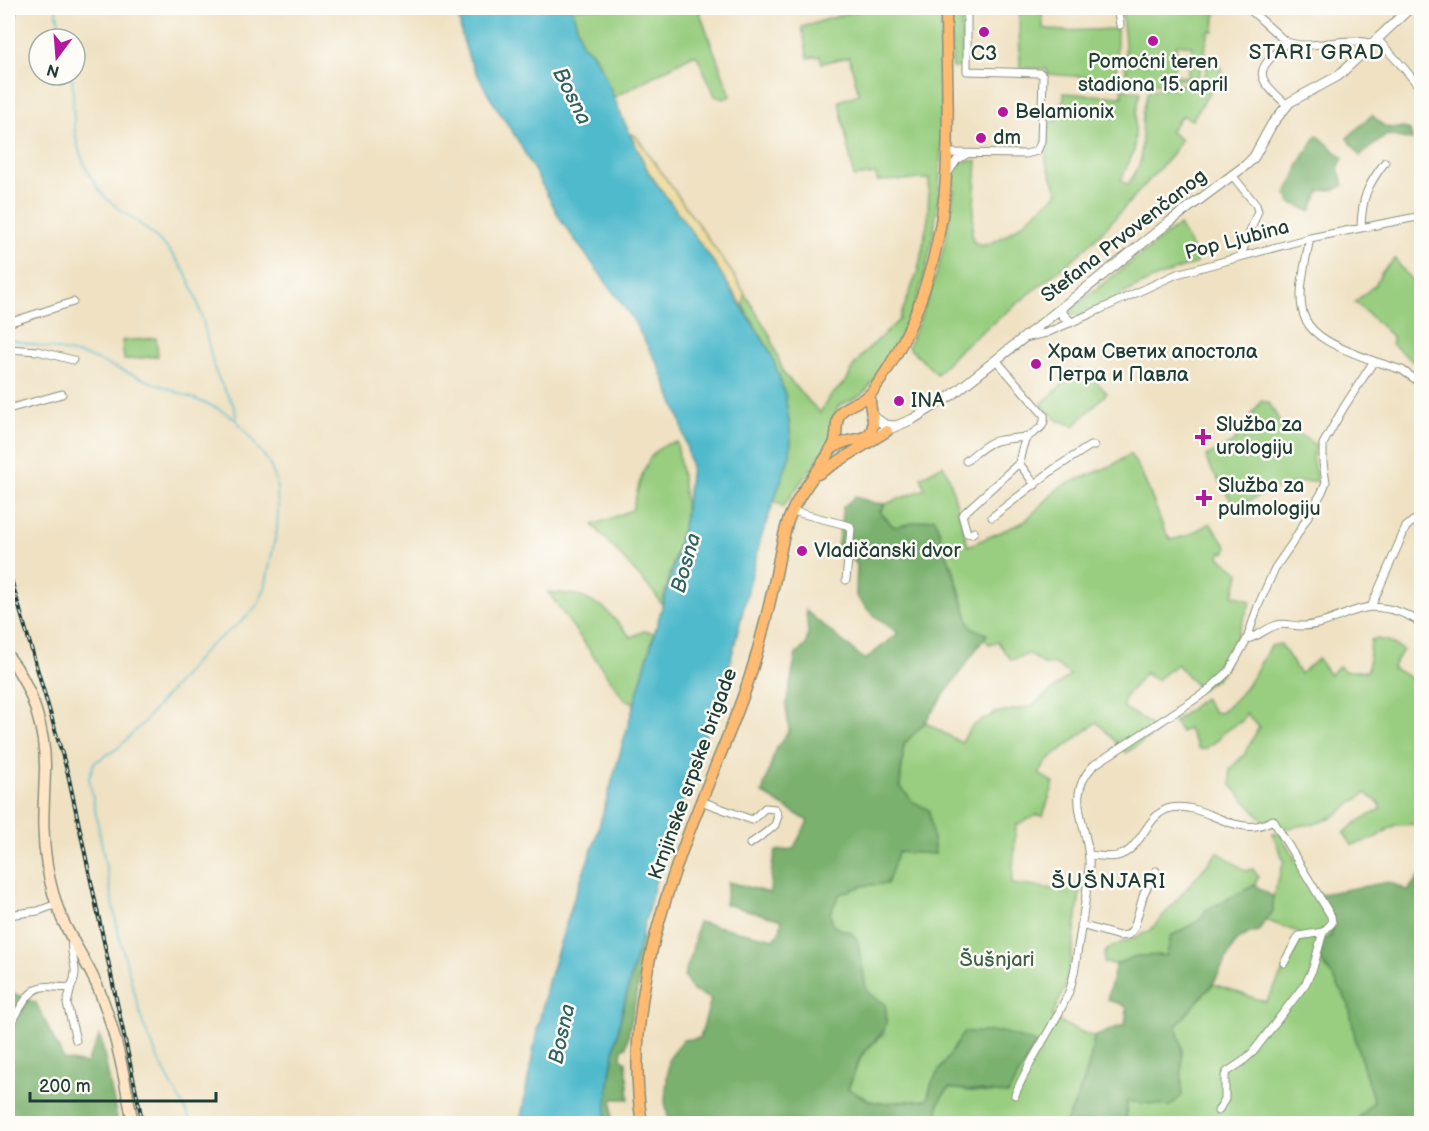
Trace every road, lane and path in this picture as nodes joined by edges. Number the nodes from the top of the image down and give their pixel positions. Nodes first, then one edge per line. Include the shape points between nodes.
1 (946, 8) edge
2 (967, 8) edge
3 (1117, 8) edge
4 (1248, 8) edge
5 (1410, 8) edge
6 (1120, 26) dead end
7 (1374, 41) junction
8 (1287, 42) junction
9 (1422, 90) edge
10 (1287, 105) junction
11 (948, 153) junction
12 (969, 153) junction
13 (1385, 162) dead end
14 (1232, 175) junction
15 (947, 176) junction
16 (1422, 216) edge
17 (1361, 227) junction
18 (1310, 238) junction
19 (1241, 255) junction
20 (73, 302) dead end
21 (1061, 308) junction
22 (1047, 319) junction
23 (1070, 322) junction
24 (8, 323) edge
25 (1022, 339) junction
26 (8, 349) edge
27 (73, 360) dead end
28 (996, 360) junction
29 (1374, 361) junction
30 (1422, 384) edge
31 (62, 394) dead end
32 (870, 395) junction
33 (851, 406) junction
34 (8, 409) edge
35 (870, 414) junction
36 (900, 426) junction
37 (838, 428) junction
38 (887, 431) junction
39 (866, 436) junction
40 (1028, 436) junction
41 (854, 440) junction
42 (1094, 446) dead end
43 (830, 450) junction
44 (966, 461) dead end
45 (1019, 463) junction
46 (810, 479) junction
47 (1035, 485) junction
48 (792, 511) junction
49 (992, 517) dead end
50 (1422, 518) edge
51 (974, 532) dead end
52 (846, 580) dead end
53 (1371, 607) junction
54 (1422, 623) edge
55 (1247, 639) junction
56 (8, 656) edge
57 (701, 801) junction
58 (750, 844) dead end
59 (1090, 855) junction
60 (1156, 872) dead end
61 (57, 904) junction
62 (8, 915) edge
63 (1081, 925) junction
64 (1323, 932) junction
65 (74, 939) junction
66 (1284, 963) dead end
67 (71, 987) junction
68 (8, 1026) edge
69 (76, 1040) dead end
70 (1016, 1095) dead end
71 (1218, 1111) dead end
72 (133, 1124) edge
73 (642, 1124) edge

1 - 11 main road
2 - 12 street via 967,70 1040,73 1044,82 1037,152
3 - 6 street
4 - 8 street
5 - 7 street, Stefana Prvovenčanog
7 - 8 street
7 - 9 street via 1391,52
7 - 10 street, Stefana Prvovenčanog via 1338,76
8 - 10 street via 1263,64 1262,72 1263,83
10 - 14 street, Stefana Prvovenčanog via 1254,157
11 - 12 street
11 - 15 main road
12 - 15 street via 957,160
13 - 17 street via 1368,187
14 - 19 street via 1258,211
14 - 21 street, Stefana Prvovenčanog
15 - 32 main road via 938,238 923,291 902,342
16 - 17 street, Pop Ljubina
17 - 18 street, Pop Ljubina
18 - 19 street, Pop Ljubina
18 - 29 street via 1300,285 1310,329 1328,342
19 - 23 street, Pop Ljubina via 1177,274
20 - 24 street
21 - 22 street, Stefana Prvovenčanog
21 - 23 street
22 - 23 street
22 - 25 street, Stefana Prvovenčanog
23 - 25 street, Pop Ljubina
25 - 28 street, Stefana Prvovenčanog
26 - 27 street via 38,351
28 - 36 street, Stefana Prvovenčanog via 952,395
28 - 40 street via 1044,415 1045,421 1036,433
29 - 30 street via 1402,370
29 - 55 street via 1323,444 1326,482 1275,568
31 - 34 street
32 - 33 main road
32 - 35 main road
33 - 35 main road via 862,406
33 - 37 main road via 840,414
35 - 36 street via 885,425
35 - 39 main road via 872,427
36 - 38 street, Stefana Prvovenčanog
37 - 41 main road
37 - 43 main road, Krnjinske srpske brigade
38 - 39 street, Stefana Prvovenčanog
38 - 46 main road
39 - 41 main road
40 - 44 street via 994,440
40 - 45 street
41 - 43 main road
42 - 47 street via 1065,461
43 - 46 main road, Krnjinske srpske brigade
45 - 47 street
45 - 51 street via 962,515 967,533
46 - 48 main road, Krnjinske srpske brigade
47 - 49 street
48 - 52 street via 850,526
48 - 57 main road, Krnjinske srpske brigade via 747,686
50 - 53 street via 1406,527
53 - 54 street via 1394,609
53 - 55 street via 1358,608 1317,625 1278,625
55 - 59 street via 1229,671 1206,693 1084,774 1077,800
56 - 61 main road via 23,679 39,722 45,771 43,840
57 - 58 street via 752,820 765,808 775,809 775,825
57 - 73 main road, Krnjinske srpske brigade via 670,885 646,980 639,1034
59 - 63 street
59 - 64 street via 1111,857 1125,853 1156,817 1169,808 1195,810 1244,826 1273,820 1328,910 1332,923
60 - 63 street via 1128,935
61 - 62 street
61 - 65 main road
63 - 70 street via 1070,991 1031,1059
64 - 66 street via 1299,936
64 - 71 street via 1306,983 1253,1052 1227,1072 1225,1099
65 - 67 street via 71,947 76,972
65 - 72 main road via 111,1025
67 - 68 street via 45,986 28,994
67 - 69 street via 67,1004

